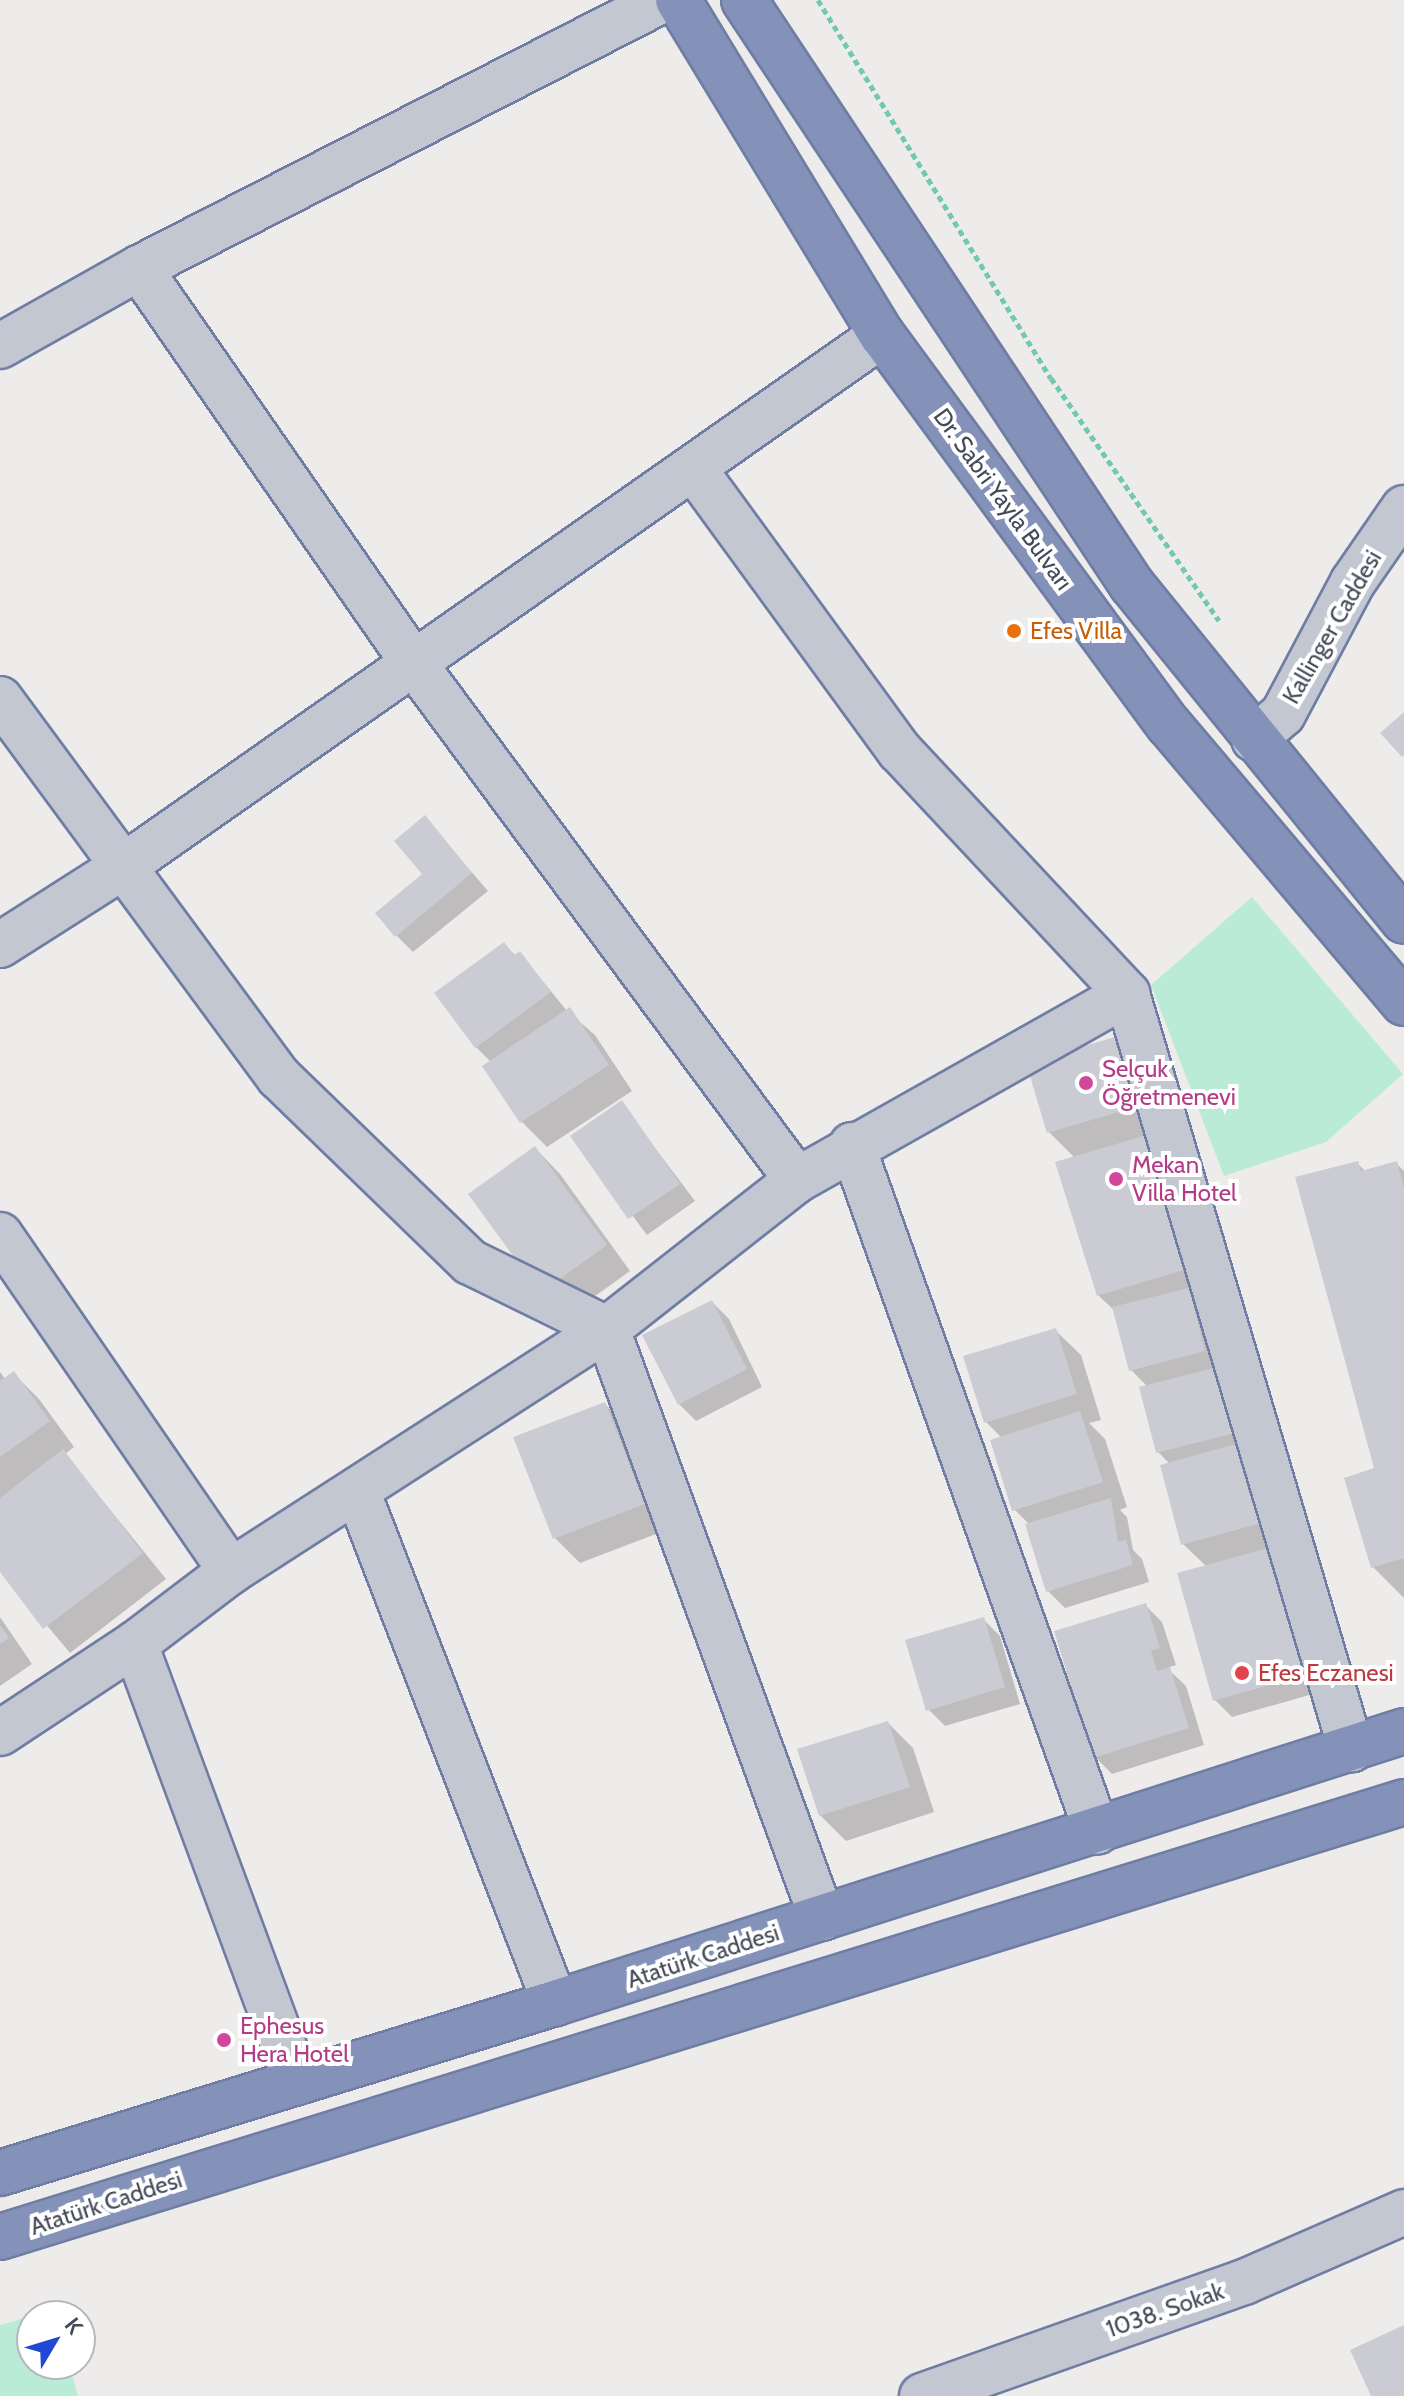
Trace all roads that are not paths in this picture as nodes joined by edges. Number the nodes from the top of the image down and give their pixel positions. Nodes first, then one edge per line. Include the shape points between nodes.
1 (663, 0) edge
2 (678, 0) edge
3 (744, 0) edge
4 (139, 268) junction
5 (882, 335) junction
6 (0, 346) edge
7 (694, 469) junction
8 (1404, 508) edge
9 (413, 662) junction
10 (0, 699) edge
11 (1254, 739) junction
12 (121, 868) junction
13 (1404, 921) edge
14 (0, 945) edge
15 (1127, 994) junction
16 (1404, 1003) edge
17 (852, 1145) junction
18 (797, 1180) junction
19 (0, 1235) edge
20 (607, 1329) junction
21 (358, 1493) junction
22 (231, 1571) junction
23 (135, 1644) junction
24 (1404, 1731) edge
25 (0, 1733) edge
26 (1351, 1749) junction
27 (1404, 1802) edge
28 (1097, 1832) junction
29 (822, 1918) junction
30 (555, 2003) junction
31 (297, 2082) junction
32 (0, 2173) edge
33 (1404, 2212) edge
34 (0, 2237) edge
35 (922, 2396) edge

1 - 4 street
2 - 5 highway, Dr. Sabri Yayla Bulvarı
3 - 11 highway via 1132,585
4 - 6 street
4 - 9 street
5 - 7 street
5 - 16 highway, Dr. Sabri Yayla Bulvarı via 1169,725
7 - 9 street
7 - 15 street via 900,751
8 - 11 street, Kallinger Caddesi via 1353,582 1283,714
9 - 12 street
9 - 18 street
10 - 12 street
11 - 13 highway
12 - 14 street
12 - 20 street via 279,1077 470,1262
15 - 17 street
15 - 26 street
17 - 18 street
17 - 28 street
18 - 20 street
19 - 22 street
20 - 21 street
20 - 29 street
21 - 22 street
21 - 30 street
22 - 23 street
23 - 25 street
23 - 31 street
24 - 26 highway, Atatürk Caddesi
26 - 28 highway, Atatürk Caddesi
27 - 34 highway, Atatürk Caddesi
28 - 29 highway, Atatürk Caddesi
29 - 30 highway, Atatürk Caddesi
30 - 31 highway, Atatürk Caddesi
31 - 32 highway, Atatürk Caddesi
33 - 35 street, 1038. Sokak via 1244,2282

